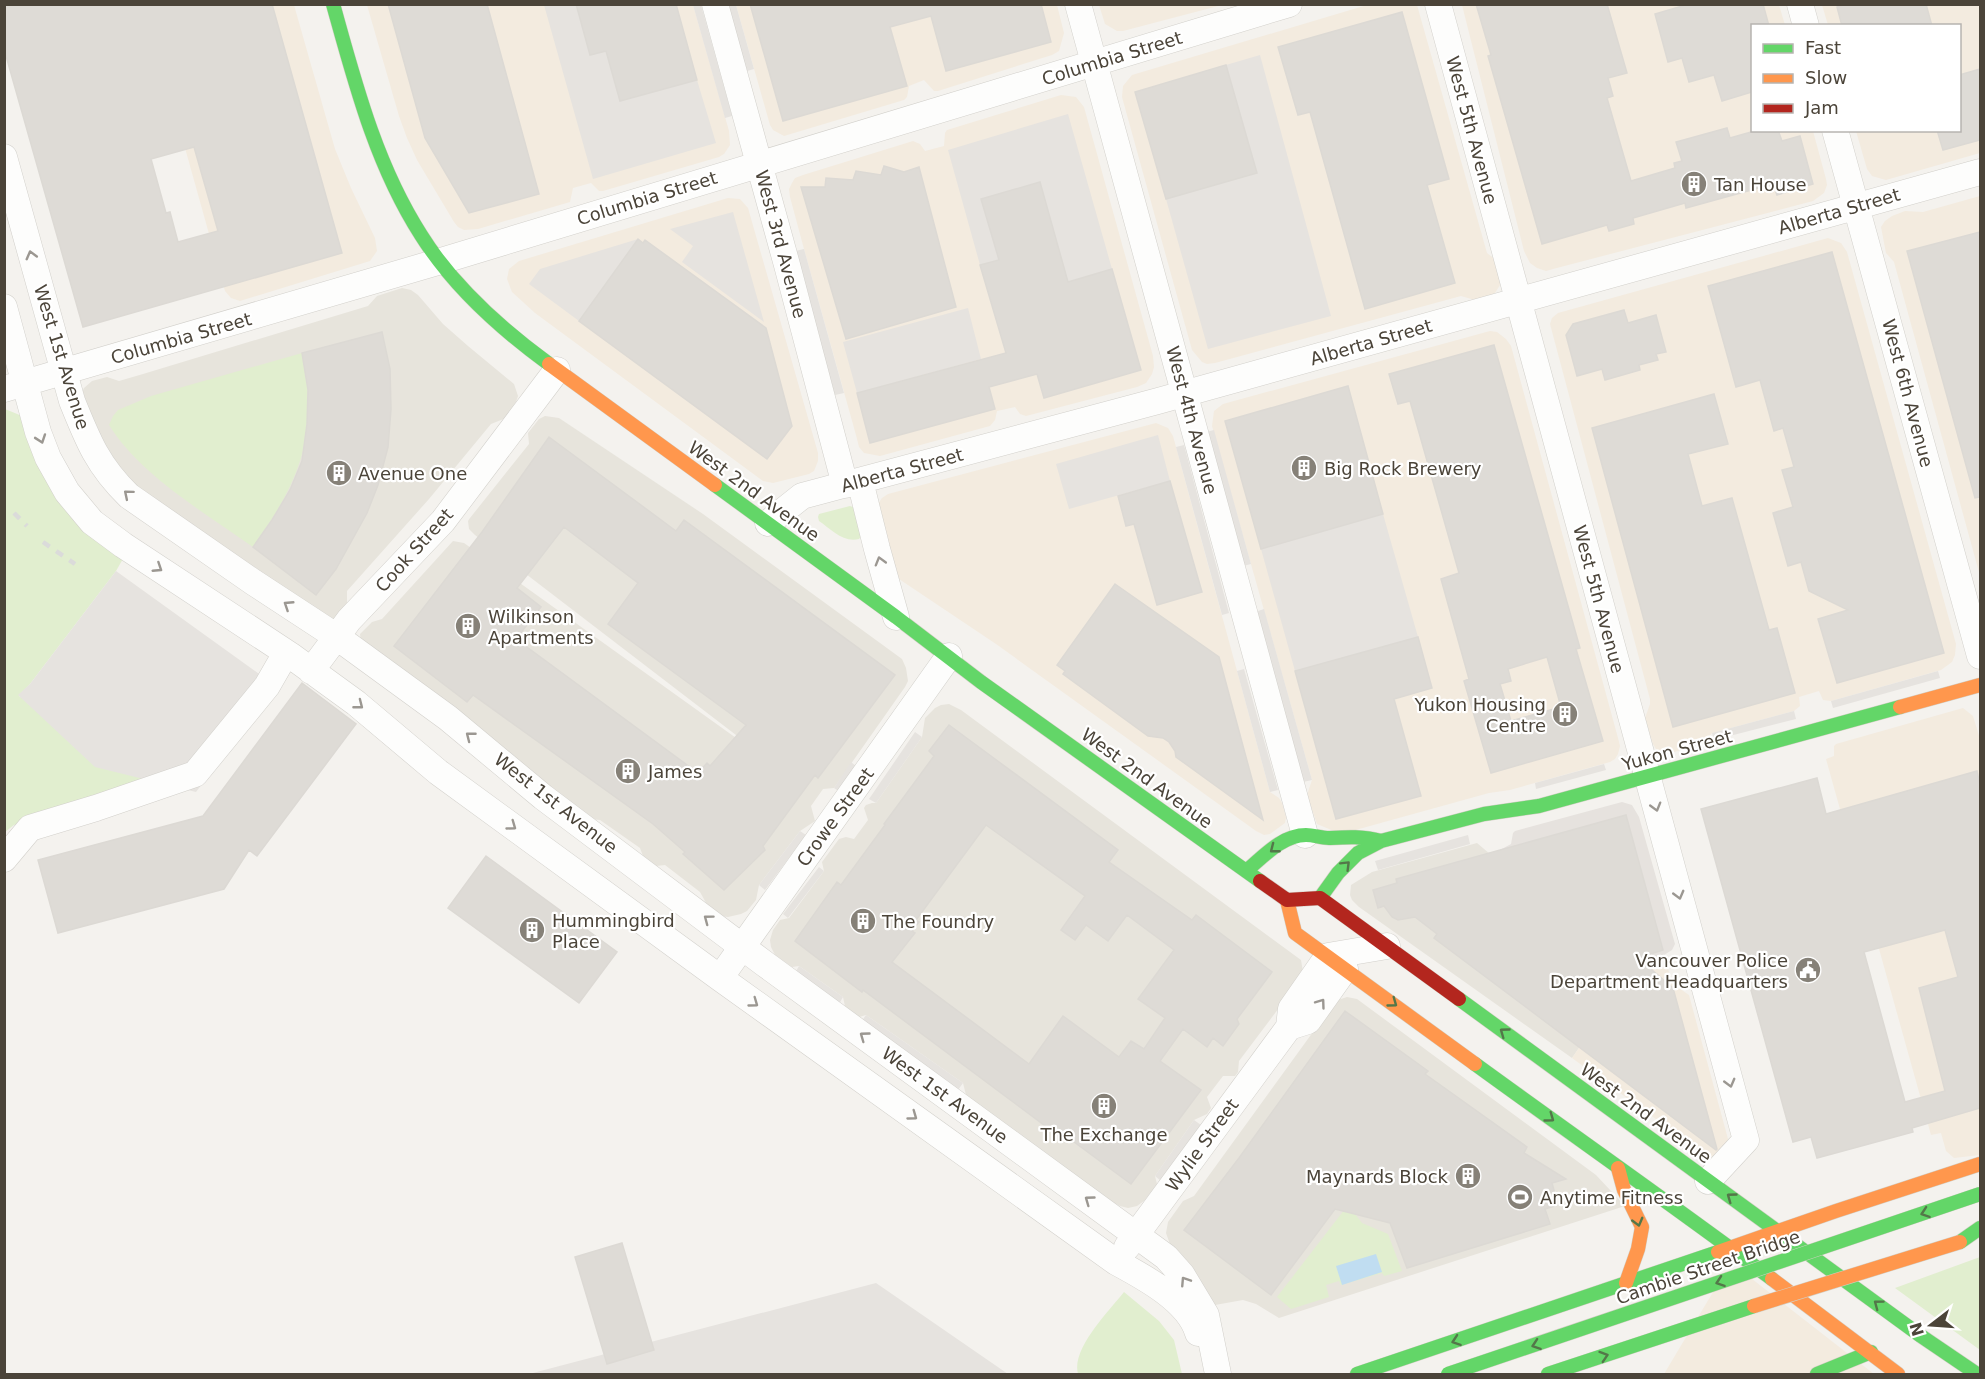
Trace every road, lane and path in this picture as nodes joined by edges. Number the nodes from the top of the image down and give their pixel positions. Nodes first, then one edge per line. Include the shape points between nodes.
1 (333, 4) edge
2 (715, 4) edge
3 (1078, 4) edge
4 (1289, 4) edge
5 (1438, 4) edge
6 (1800, 4) edge
7 (1805, 24) edge
8 (1094, 63) junction
9 (1836, 132) edge
10 (4, 157) edge
11 (759, 165) junction
12 (1980, 172) edge
13 (1856, 206) junction
14 (441, 261) junction
15 (1518, 300) junction
16 (4, 307) edge
17 (557, 370) junction
18 (64, 372) junction
19 (15, 386) edge
20 (1185, 394) junction
21 (852, 483) junction
22 (768, 523) junction
23 (896, 617) junction
24 (337, 637) junction
25 (286, 653) junction
26 (949, 656) junction
27 (1980, 656) edge
28 (311, 671) junction
29 (1980, 685) edge
30 (1647, 776) junction
31 (1305, 835) junction
32 (1381, 840) junction
33 (4, 859) edge
34 (1246, 871) junction
35 (1320, 898) junction
36 (1287, 900) junction
37 (742, 946) junction
38 (1387, 946) junction
39 (1337, 963) junction
40 (720, 978) junction
41 (1980, 1164) edge
42 (1618, 1168) junction
43 (1708, 1181) junction
44 (1980, 1194) edge
45 (1980, 1228) edge
46 (1778, 1232) junction
47 (1137, 1234) junction
48 (1960, 1242) junction
49 (1980, 1242) edge
50 (1731, 1248) junction
51 (1116, 1262) junction
52 (1626, 1283) junction
53 (1870, 1352) junction
54 (1207, 1374) edge
55 (1218, 1374) edge
56 (1356, 1374) edge
57 (1448, 1374) edge
58 (1548, 1374) edge
59 (1818, 1374) edge
60 (1898, 1374) edge
61 (1977, 1374) edge

1 - 14 main road, West 2nd Avenue via 365,119 381,158 422,237
2 - 11 street, West 3rd Avenue
3 - 8 street, West 4th Avenue
4 - 8 street, Columbia Street
5 - 15 street, West 5th Avenue
6 - 7 street
8 - 11 street, Columbia Street
8 - 20 street, West 4th Avenue
9 - 13 street, West 6th Avenue
18 -> 10 street, West 1st Avenue
11 - 14 street, Columbia Street
11 - 21 street, West 3rd Avenue
12 - 13 street, Alberta Street
13 - 15 street, Alberta Street
13 - 27 street, West 6th Avenue
14 - 17 main road, West 2nd Avenue via 515,339
14 - 18 street, Columbia Street
15 - 20 street, Alberta Street
15 - 30 street, West 5th Avenue
16 - 19 street, West 1st Avenue
17 - 22 main road, West 2nd Avenue
17 - 24 street, Cook Street via 443,521
18 - 19 street, Columbia Street
24 -> 18 street, West 1st Avenue via 129,496 98,460 85,436
19 -> 25 street, West 1st Avenue via 67,492 92,522
20 - 21 street, Alberta Street
20 - 31 street, West 4th Avenue
21 - 22 street, Alberta Street via 802,496
23 -> 21 street, West 3rd Avenue via 877,549
22 - 23 main road, West 2nd Avenue
23 - 26 main road, West 2nd Avenue
24 - 28 street, Cook Street
37 -> 24 street, West 1st Avenue
25 - 28 street, West 1st Avenue
25 - 33 street via 267,686 195,774 30,828
26 - 34 main road, West 2nd Avenue
26 - 37 street, Crowe Street
28 -> 40 street, West 1st Avenue via 438,772
29 - 30 main road, Yukon Street
30 - 32 main road, Yukon Street via 1539,806 1484,814
30 -> 43 street, West 5th Avenue via 1746,1140
31 - 32 main road, Yukon Street via 1324,839 1364,835
31 -> 34 main road, Yukon Street via 1283,842
35 -> 32 main road, Yukon Street via 1358,853
34 - 36 main road, West 2nd Avenue
35 - 36 main road
35 - 38 main road, West 2nd Avenue
36 - 39 main road via 1295,933
37 - 40 street, Crowe Street
47 -> 37 street, West 1st Avenue
38 - 39 street
43 -> 38 main road, West 2nd Avenue
39 -> 42 main road
39 - 47 street, Wylie Street via 1291,1009 1288,1027
40 -> 51 street, West 1st Avenue
41 - 46 main road
42 - 50 main road
42 -> 52 main road via 1642,1227
46 -> 43 main road, West 2nd Avenue
44 -> 57 main road, Cambie Street Bridge, bridge
45 - 48 main road
46 - 50 main road
61 -> 46 main road, West 2nd Avenue
47 - 51 street, Wylie Street
55 -> 47 street, West 1st Avenue via 1206,1315 1182,1275
48 - 49 main road
58 -> 48 main road, bridge
50 - 52 main road
50 - 53 main road
51 - 54 street, West 1st Avenue via 1149,1280 1182,1307 1196,1326
52 -> 56 main road
53 - 59 main road
53 - 60 main road

